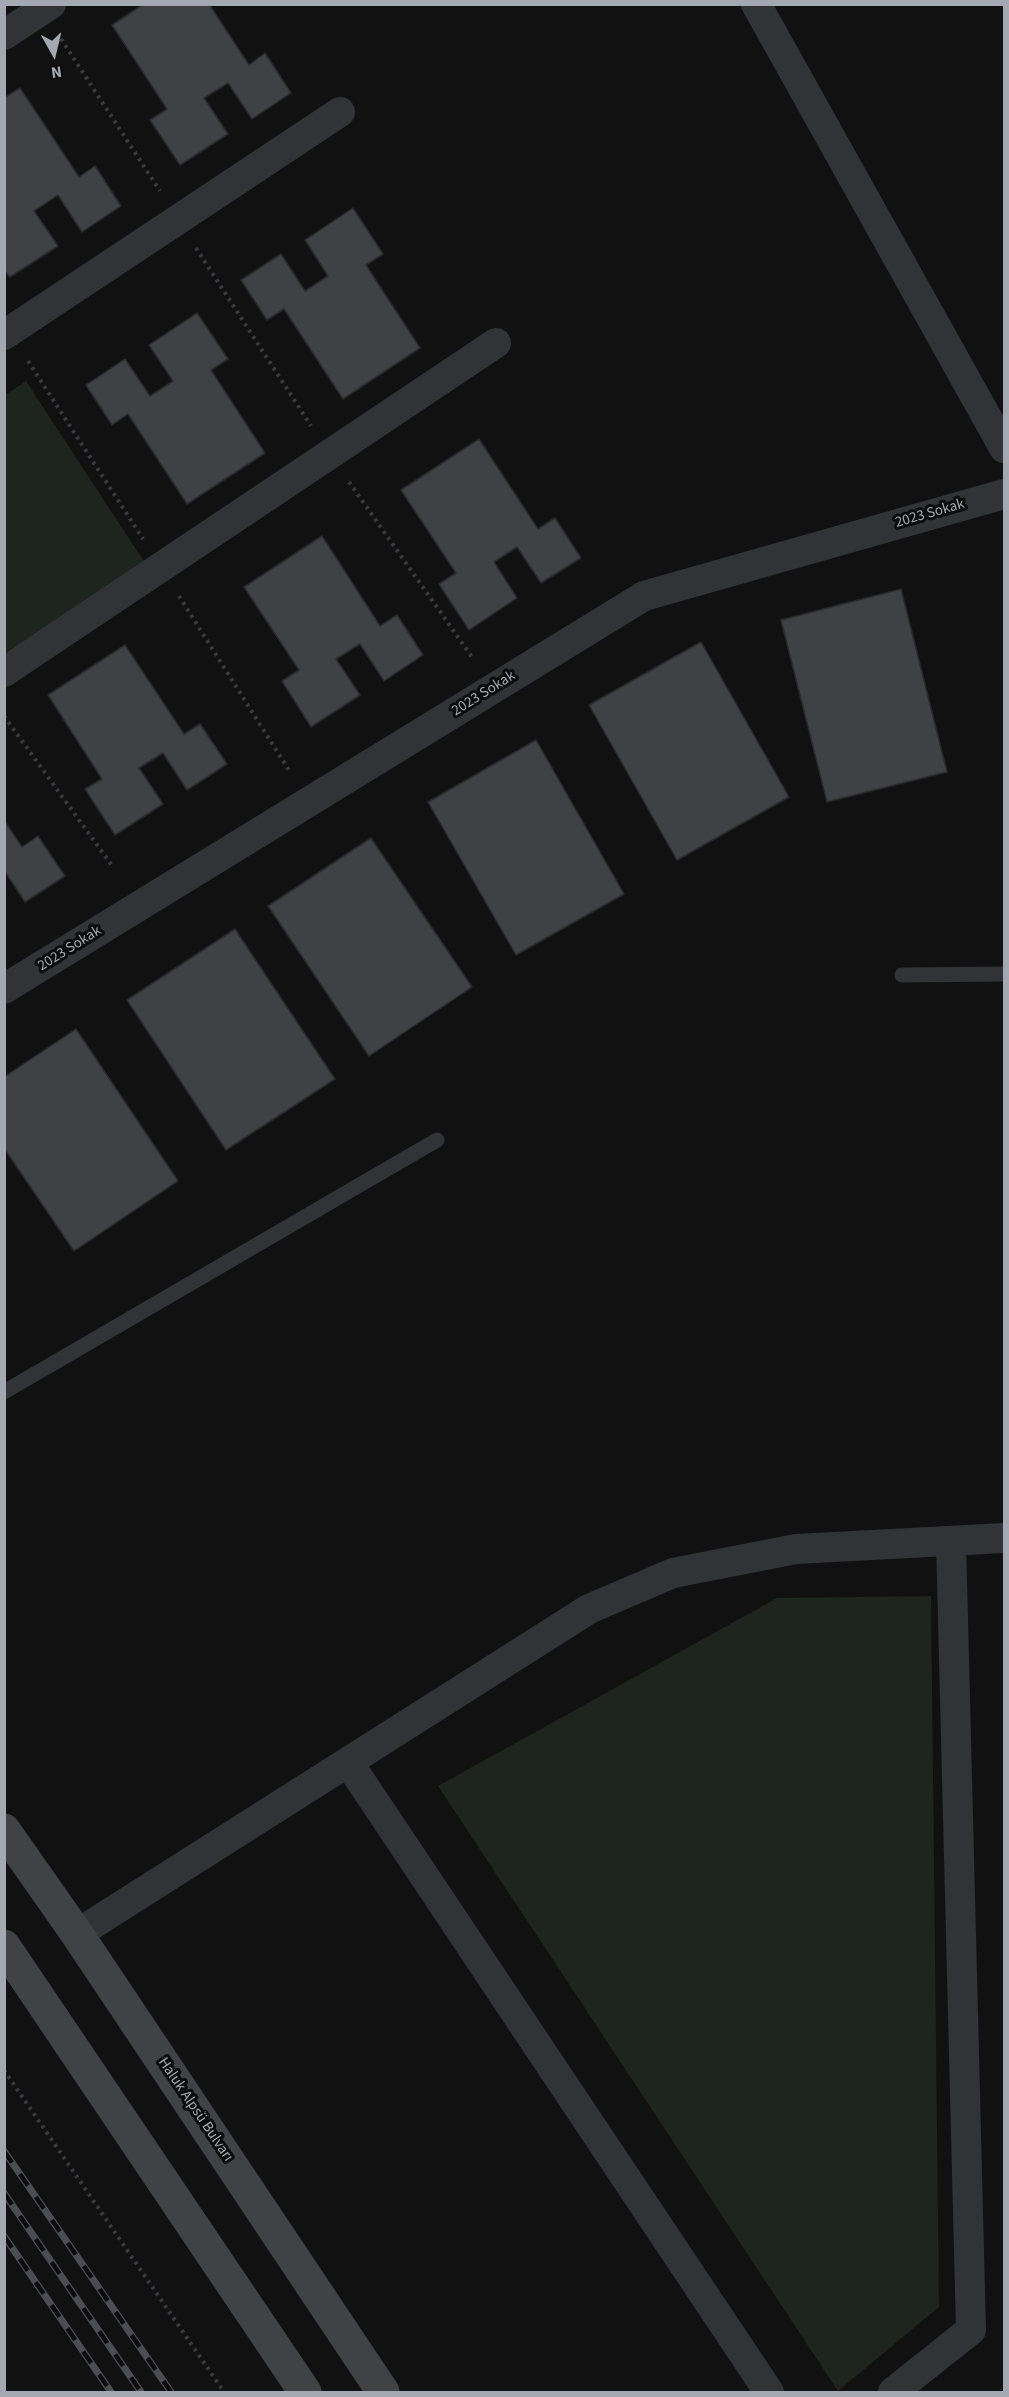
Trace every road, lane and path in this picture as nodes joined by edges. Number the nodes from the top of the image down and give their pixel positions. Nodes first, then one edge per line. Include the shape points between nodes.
1 (756, 4) edge
2 (47, 7) edge
3 (4, 35) edge
4 (340, 112) dead end
5 (178, 220) junction
6 (4, 336) edge
7 (496, 343) dead end
8 (1005, 448) edge
9 (330, 454) junction
10 (1005, 494) edge
11 (474, 660) dead end
12 (4, 672) edge
13 (4, 716) edge
14 (113, 867) dead end
15 (1005, 974) edge
16 (902, 975) dead end
17 (4, 989) edge
18 (437, 1140) dead end
19 (4, 1392) edge
20 (1005, 1538) edge
21 (951, 1541) junction
22 (348, 1762) junction
23 (4, 1830) edge
24 (77, 1934) junction
25 (4, 1946) edge
26 (4, 2070) edge
27 (224, 2392) edge
28 (305, 2392) edge
29 (382, 2392) edge
30 (769, 2392) edge
31 (893, 2392) edge

1 - 8 street
2 - 3 street
2 - 5 path
4 - 5 street
5 - 6 street
5 - 9 path
7 - 9 street
9 - 11 path
9 - 12 street
10 - 17 street, 2023 Sokak via 644,596
13 - 14 path
15 - 16 lane
18 - 19 lane
20 - 21 street
21 - 22 street via 796,1549 673,1573 589,1609
21 - 31 street via 971,2330
22 - 24 street
22 - 30 street
23 - 24 main road, Haluk Alpsü Bulvarı
24 - 29 main road, Haluk Alpsü Bulvarı
25 - 28 main road
26 - 27 path

